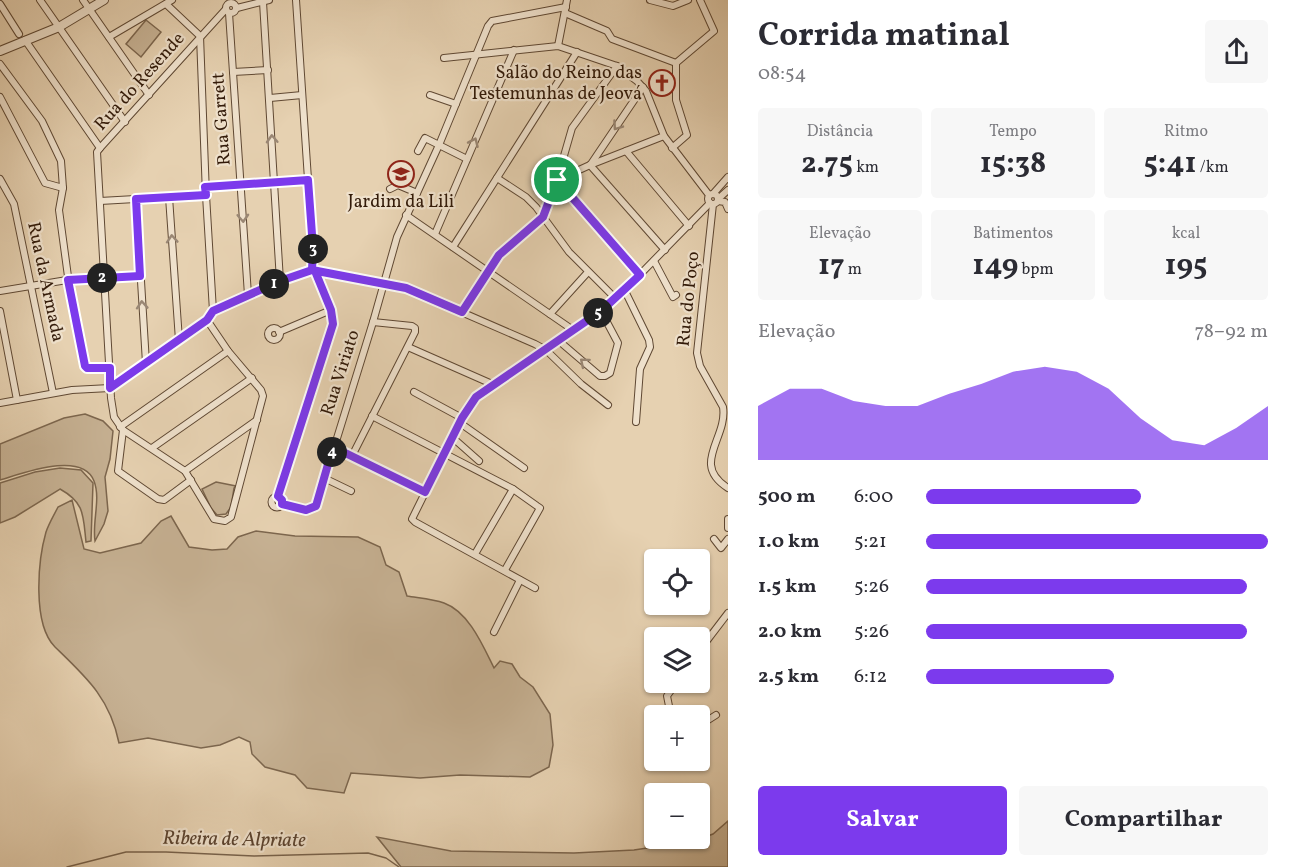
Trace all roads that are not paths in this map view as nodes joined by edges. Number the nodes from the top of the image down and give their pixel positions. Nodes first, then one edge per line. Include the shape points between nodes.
1 (40, 0) edge
2 (83, 0) edge
3 (104, 0) edge
4 (296, 0) edge
5 (650, 0) edge
6 (688, 0) edge
7 (700, 0) edge
8 (266, 1) edge
9 (169, 2) edge
10 (0, 4) edge
11 (234, 4) edge
12 (566, 7) edge
13 (89, 9) junction
14 (228, 11) junction
15 (59, 27) junction
16 (200, 36) junction
17 (22, 37) junction
18 (109, 37) junction
19 (558, 46) junction
20 (514, 50) junction
21 (0, 51) edge
22 (576, 52) junction
23 (477, 54) junction
24 (444, 58) dead end
25 (676, 63) junction
26 (0, 64) edge
27 (616, 66) junction
28 (268, 69) junction
29 (233, 72) junction
30 (643, 87) junction
31 (149, 94) junction
32 (430, 94) dead end
33 (302, 95) junction
34 (0, 97) edge
35 (270, 98) junction
36 (456, 104) junction
37 (125, 122) junction
38 (664, 136) junction
39 (439, 145) junction
40 (100, 147) junction
41 (672, 148) junction
42 (418, 151) dead end
43 (626, 151) junction
44 (597, 154) junction
45 (466, 159) junction
46 (602, 160) junction
47 (590, 165) junction
48 (728, 177) edge
49 (497, 178) junction
50 (0, 179) edge
51 (308, 180) junction
52 (557, 180) junction
53 (274, 182) junction
54 (241, 184) junction
55 (205, 187) junction
56 (63, 188) junction
57 (390, 189) dead end
58 (728, 190) edge
59 (417, 193) junction
60 (206, 195) junction
61 (170, 197) junction
62 (136, 199) junction
63 (714, 199) junction
64 (100, 201) junction
65 (728, 209) edge
66 (406, 215) junction
67 (698, 216) junction
68 (543, 217) junction
69 (712, 223) junction
70 (689, 226) junction
71 (435, 234) junction
72 (453, 247) junction
73 (665, 250) junction
74 (654, 261) junction
75 (313, 270) junction
76 (488, 271) junction
77 (588, 272) junction
78 (640, 275) junction
79 (140, 276) junction
80 (105, 278) junction
81 (68, 280) junction
82 (280, 281) junction
83 (383, 282) junction
84 (31, 285) junction
85 (0, 291) edge
86 (625, 291) junction
87 (248, 295) junction
88 (676, 295) dead end
89 (616, 299) junction
90 (331, 310) junction
91 (0, 311) edge
92 (213, 311) junction
93 (601, 311) junction
94 (462, 312) junction
95 (550, 314) junction
96 (207, 320) junction
97 (373, 322) junction
98 (562, 323) junction
99 (573, 330) junction
100 (279, 332) dead end
101 (179, 340) junction
102 (560, 340) junction
103 (408, 347) junction
104 (546, 350) junction
105 (228, 351) junction
106 (146, 363) junction
107 (110, 368) junction
108 (252, 378) junction
109 (492, 384) junction
110 (110, 388) junction
111 (414, 392) dead end
112 (53, 393) junction
113 (17, 400) junction
114 (0, 403) edge
115 (608, 405) dead end
116 (372, 416) junction
117 (257, 419) junction
118 (461, 421) junction
119 (636, 422) dead end
120 (122, 428) junction
121 (453, 438) junction
122 (333, 447) junction
123 (152, 448) junction
124 (445, 453) junction
125 (352, 456) junction
126 (479, 461) dead end
127 (524, 468) dead end
128 (185, 471) junction
129 (324, 478) junction
130 (191, 480) junction
131 (728, 488) edge
132 (513, 489) junction
133 (351, 491) dead end
134 (425, 492) junction
135 (728, 519) edge
136 (728, 528) edge
137 (714, 539) dead end
138 (728, 539) edge
139 (475, 554) junction
140 (505, 570) junction
141 (520, 580) junction
142 (535, 588) dead end
143 (728, 613) edge
144 (494, 632) dead end
145 (710, 637) edge
146 (716, 715) dead end
147 (710, 719) edge

1 - 15 street
2 - 13 street
3 - 13 street
4 - 33 street
5 - 6 street via 668,6
7 - 25 street via 714,31
8 - 11 street
8 - 28 street
9 - 16 street
9 - 18 street
10 - 17 street
11 - 14 street, Rua do Resende via 227,5
12 - 19 street
12 - 23 street, Rua Viriato via 492,21
12 - 25 street via 607,31 612,39
13 - 15 street
13 - 18 street
14 - 16 street, Rua do Resende
14 - 29 street, Rua Garrett
15 - 17 street
15 - 37 street
16 - 31 street, Rua do Resende
16 - 55 street
17 - 21 street
17 - 40 street
18 - 31 street
19 - 20 street
19 - 22 street
20 - 23 street
45 -> 20 street
22 - 27 street
22 - 49 street
23 - 24 street
23 - 36 street, Rua Viriato
25 - 41 street via 676,100 687,135
26 - 56 street via 53,142 61,161
27 - 30 street
27 - 52 street via 572,128
28 - 29 street
28 - 35 street
29 - 54 street, Rua Garrett
30 - 38 street
30 -> 44 street
31 - 37 street, Rua do Resende
32 - 36 street
33 - 35 street
33 - 51 street
34 - 56 street via 45,183
53 -> 35 street
36 - 39 street, Rua Viriato
37 - 40 street, Rua do Resende
38 - 41 street
38 - 43 street
39 - 42 street via 425,138
39 - 45 street
39 - 59 street, Rua Viriato
40 - 64 street
41 - 63 street
43 - 46 street
43 - 70 street
44 - 46 street
44 - 47 street
45 - 71 street
46 - 47 street
47 - 52 street
47 - 73 street
48 - 63 street
49 - 68 street via 525,197
49 - 72 street
50 - 84 street, Rua da Armada via 14,204
51 - 53 street
51 - 75 street
52 - 68 street
52 - 78 street
53 - 54 street
53 - 82 street
54 - 55 street
54 -> 87 street, Rua Garrett
55 - 60 street
56 - 81 street via 59,210
57 - 59 street via 398,185
58 - 63 street
59 - 66 street, Rua Viriato
60 - 61 street
60 - 92 street
61 - 62 street
101 -> 61 street
62 - 64 street
62 - 79 street
63 - 65 street via 725,201
63 - 67 street
63 - 69 street, Rua do Poço
64 - 80 street
66 - 71 street
66 - 83 street, Rua Viriato
67 - 69 street via 707,217
67 - 70 street
68 - 76 street via 499,255
68 - 77 street
69 - 131 street, Rua do Poço via 698,353 700,366 725,415 711,471
70 - 73 street
71 - 72 street
72 - 76 street
73 - 74 street
74 - 78 street
74 - 88 street via 673,297
75 - 82 street
75 - 83 street
75 - 90 street
76 - 94 street
76 - 95 street
77 - 89 street
77 - 95 street
78 - 86 street
79 - 80 street
106 -> 79 street
80 - 81 street
80 - 107 street
81 - 84 street
81 - 107 street via 85,366
82 - 87 street
83 - 94 street
83 - 97 street, Rua Viriato
84 - 85 street
84 - 112 street, Rua da Armada
86 - 89 street
86 - 119 street via 650,347 640,369
87 - 92 street
89 - 93 street
90 - 100 street
90 - 129 street, Rua Viriato via 333,324 278,496 282,504 306,510 316,506
91 - 113 street
92 - 96 street
93 - 99 street
93 -> 102 street via 618,343 610,373 600,375
94 - 104 street
95 - 98 street
96 - 101 street
96 - 105 street
97 - 103 street via 415,328
97 - 122 street, Rua Viriato
98 - 99 street
98 - 102 street
99 - 102 street
101 - 106 street
102 - 104 street
103 - 109 street
103 - 116 street
104 - 109 street
104 - 115 street
105 - 108 street
105 - 120 street
106 - 110 street
107 - 110 street
108 - 117 street via 263,396
108 - 123 street
109 - 118 street via 476,397
110 - 112 street
110 - 120 street via 114,417
111 - 118 street
112 - 113 street
113 - 114 street
116 - 124 street
116 - 125 street
117 - 128 street
117 - 130 street via 231,517 214,519
118 - 121 street
118 - 127 street
120 - 123 street
120 - 130 street via 118,471 164,500
121 - 124 street
121 - 126 street
122 - 125 street
122 - 129 street, Rua Viriato
123 - 128 street
124 - 132 street
124 - 134 street
125 - 134 street
128 - 130 street
129 - 133 street
132 - 139 street
132 - 140 street via 540,508
134 - 139 street via 412,519
135 - 136 street
137 - 138 street via 721,548
139 - 140 street
140 - 141 street
141 - 142 street
141 - 144 street
143 - 145 street
146 - 147 street

